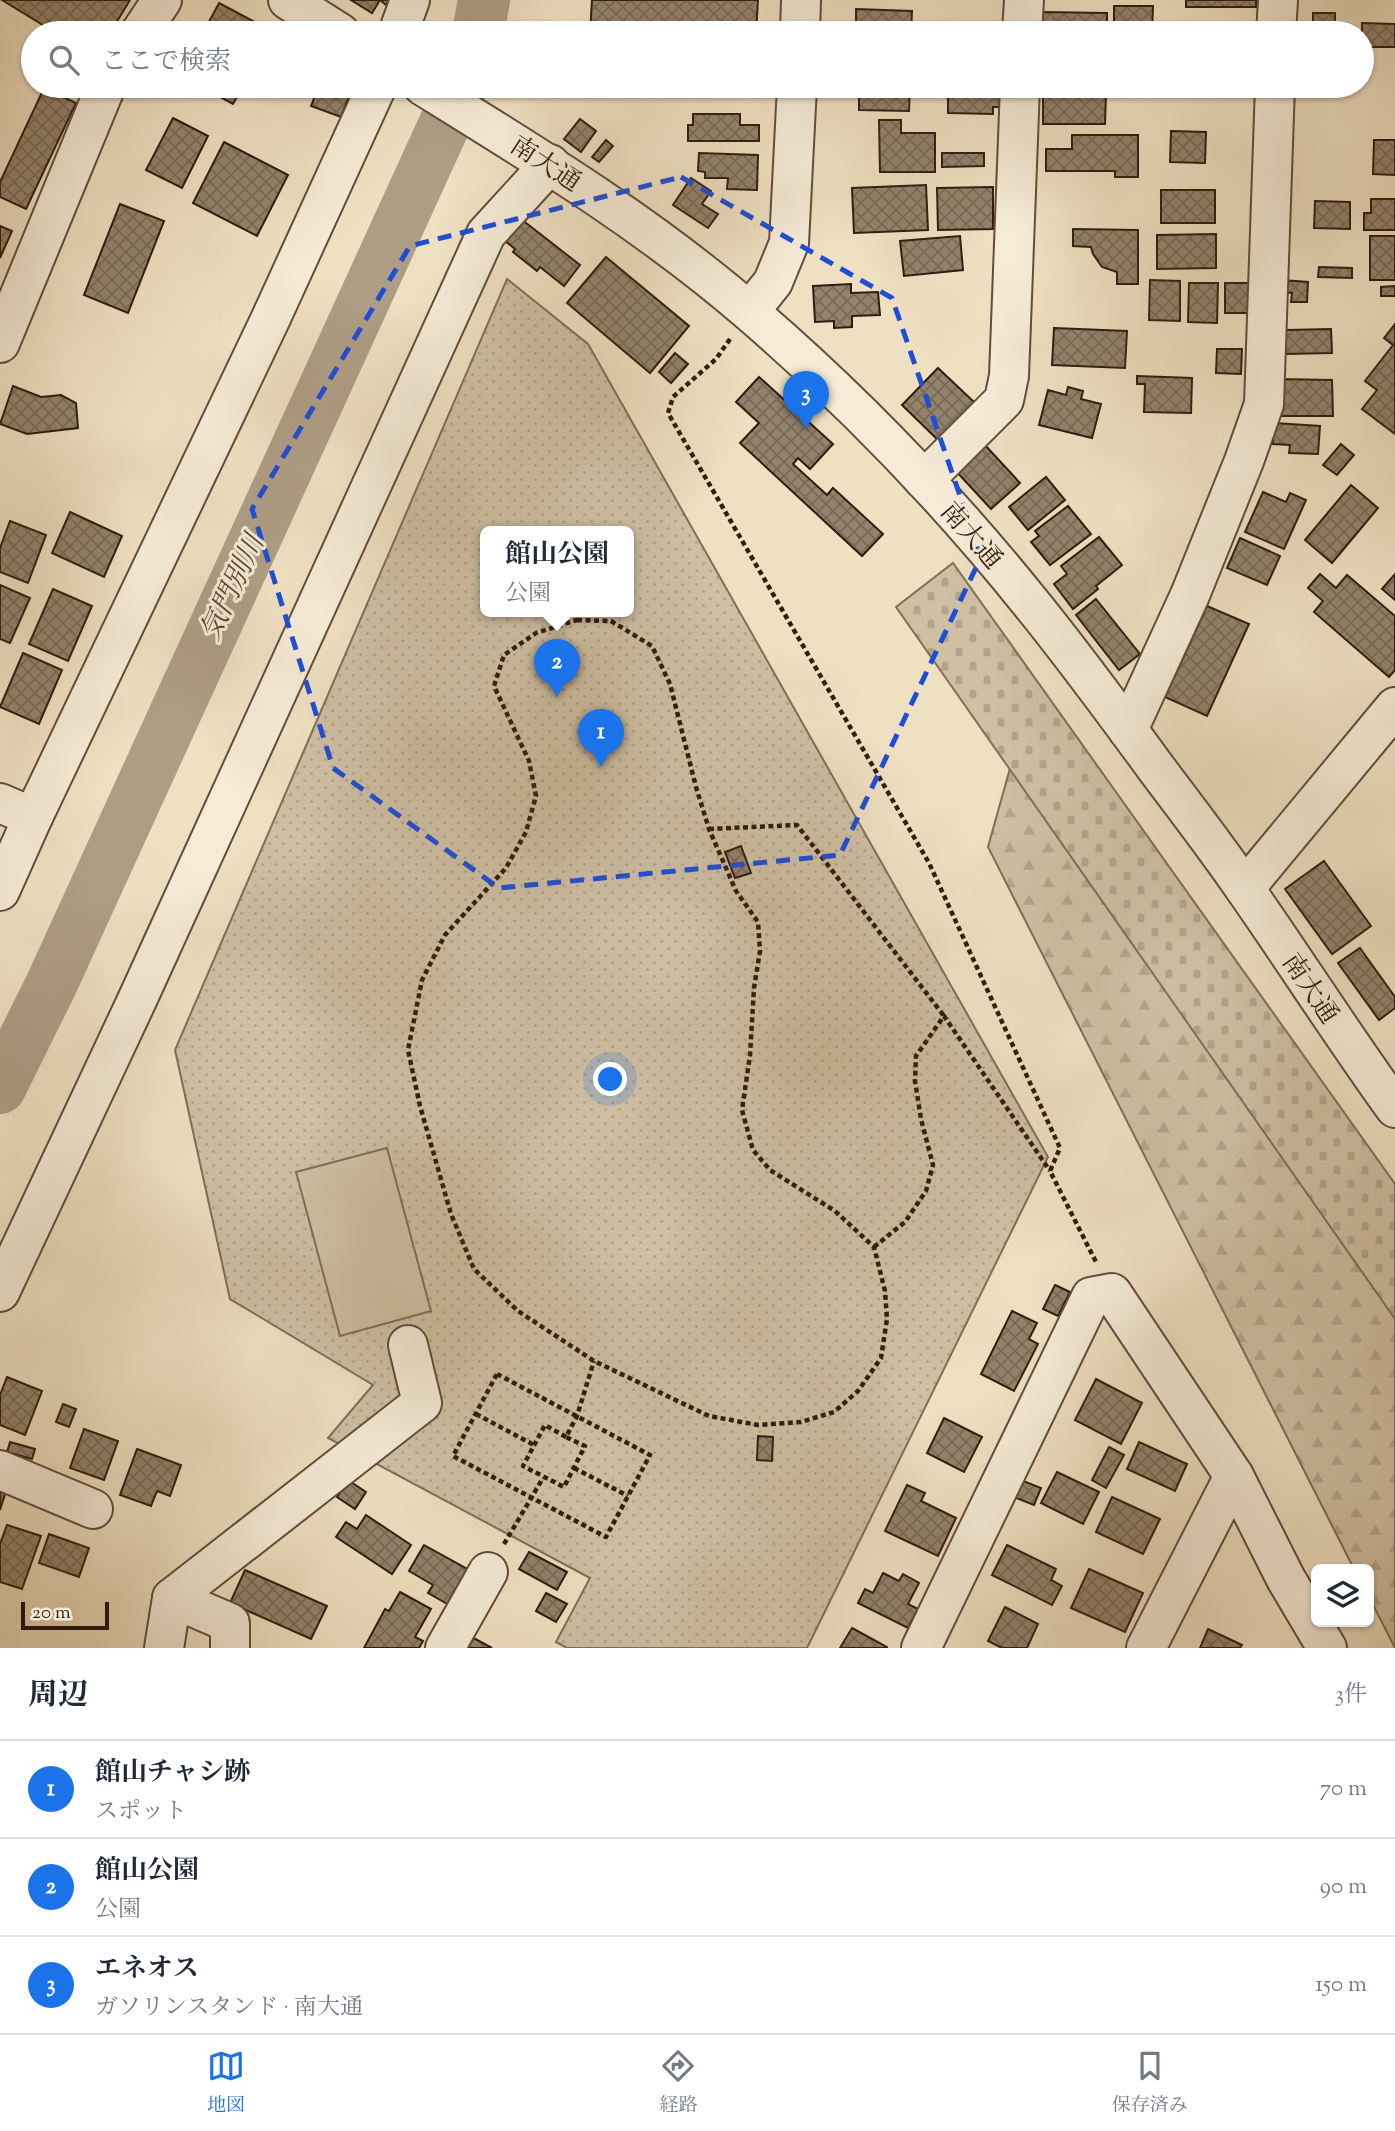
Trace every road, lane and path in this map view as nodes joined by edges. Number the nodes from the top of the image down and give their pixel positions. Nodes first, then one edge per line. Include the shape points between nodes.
1 (162, 0) edge
2 (288, 0) edge
3 (410, 0) edge
4 (801, 0) edge
5 (1024, 0) edge
6 (1278, 0) edge
7 (148, 21) edge
8 (321, 21) edge
9 (402, 21) edge
10 (800, 21) edge
11 (1023, 21) edge
12 (1277, 21) edge
13 (101, 98) edge
14 (372, 98) edge
15 (443, 98) edge
16 (796, 98) edge
17 (1020, 98) edge
18 (1275, 98) edge
19 (550, 164) junction
20 (741, 323) junction
21 (0, 343) edge
22 (924, 480) junction
23 (1395, 707) edge
24 (1128, 730) junction
25 (16, 810) edge
26 (709, 829) junction
27 (1245, 888) junction
28 (0, 891) edge
29 (944, 1016) junction
30 (1395, 1108) edge
31 (1049, 1171) junction
32 (874, 1247) junction
33 (0, 1292) edge
34 (1112, 1293) junction
35 (408, 1345) dead end
36 (594, 1361) junction
37 (475, 1414) junction
38 (577, 1416) junction
39 (566, 1437) junction
40 (534, 1445) junction
41 (574, 1468) junction
42 (0, 1470) edge
43 (1234, 1476) junction
44 (543, 1478) junction
45 (628, 1496) junction
46 (531, 1497) junction
47 (93, 1510) dead end
48 (488, 1572) joint
49 (172, 1598) junction
50 (164, 1648) edge
51 (230, 1648) edge
52 (445, 1648) edge
53 (921, 1648) edge
54 (1146, 1648) edge
55 (1327, 1648) edge

1 - 7 street
2 - 8 street
3 - 9 street
4 - 10 street
5 - 11 street
6 - 12 street
13 - 21 street
14 - 25 street via 270,320
15 - 19 street, 南大通
16 - 20 street via 789,243 773,282
17 - 22 street via 1009,376 1004,400
18 - 24 street via 1264,404 1190,595
19 - 20 street, 南大通 via 682,258
19 - 33 street via 486,234
20 - 22 street, 南大通 via 807,362
20 - 31 path via 716,359 673,397 668,413 929,863 1060,1147
22 - 24 street, 南大通 via 1030,601
23 - 27 street
24 - 27 street, 南大通
25 - 28 street
26 - 29 path via 797,825
26 - 32 path via 736,891 758,922 760,951 742,1110 753,1150 770,1170 835,1211
26 - 36 path via 670,684 652,646 611,621 577,621 536,634 504,655 494,686 529,761 536,796 526,832 506,868 445,935 422,980 408,1050 419,1106 451,1214 474,1269 518,1311
27 - 30 street, 南大通
29 - 31 path
29 - 32 path via 916,1056 920,1119 933,1164 926,1191 905,1222
31 - 34 path
32 - 36 path via 887,1319 881,1358 858,1391 834,1412 801,1422 758,1425 709,1416
34 - 43 street
34 - 53 street via 1091,1297
35 - 49 street via 422,1403
36 - 38 path
37 - 38 path via 497,1374
37 - 40 path
37 - 46 path via 453,1456
38 - 39 path
38 - 45 path via 650,1455
39 - 40 path via 545,1425
39 - 41 path via 585,1446
40 - 44 path via 523,1466
41 - 44 path via 564,1487
41 - 45 path
42 - 47 street
43 - 54 street
43 - 55 street
44 - 46 path
45 - 46 path via 606,1537
46 - 48 path
48 - 52 street
49 - 50 street
49 - 51 street via 230,1623

